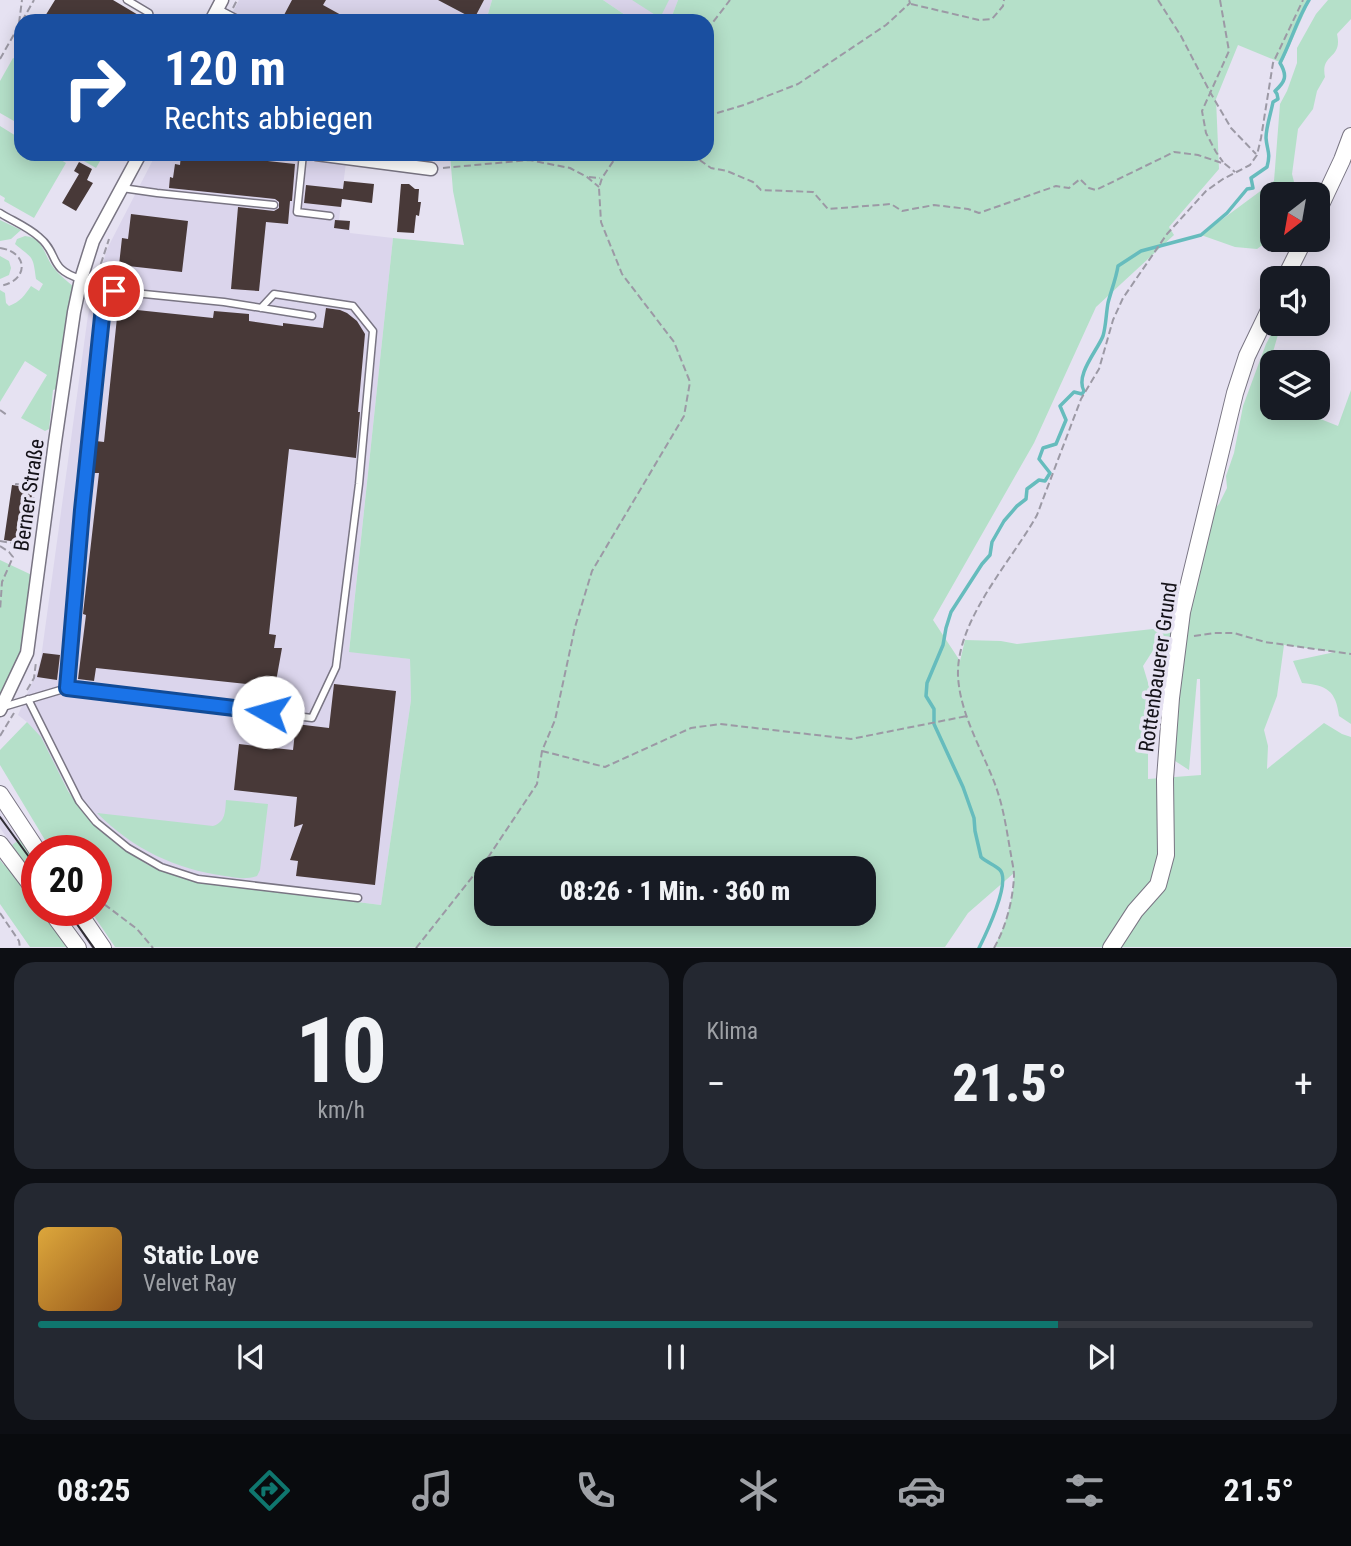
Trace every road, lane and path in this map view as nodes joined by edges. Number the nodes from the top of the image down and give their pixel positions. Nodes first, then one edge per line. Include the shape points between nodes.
1 (127, 0) edge
2 (730, 0) edge
3 (1004, 0) edge
4 (1158, 0) edge
5 (1220, 0) edge
6 (1303, 0) edge
7 (910, 2) edge
8 (149, 14) edge
9 (714, 21) edge
10 (14, 35) edge
11 (0, 59) edge
12 (1210, 92) junction
13 (714, 114) edge
14 (1351, 136) edge
15 (1257, 155) junction
16 (136, 161) edge
17 (302, 161) edge
18 (370, 161) edge
19 (518, 161) edge
20 (534, 161) edge
21 (613, 161) edge
22 (701, 161) edge
23 (1225, 164) junction
24 (431, 169) joint
25 (1236, 172) junction
26 (587, 177) junction
27 (602, 178) junction
28 (1330, 186) edge
29 (122, 188) junction
30 (599, 188) junction
31 (274, 205) dead end
32 (0, 213) edge
33 (330, 216) dead end
34 (113, 231) dead end
35 (0, 248) edge
36 (81, 279) junction
37 (0, 286) edge
38 (90, 297) dead end
39 (261, 308) junction
40 (312, 316) dead end
41 (1260, 329) edge
42 (0, 410) edge
43 (7, 415) dead end
44 (16, 485) dead end
45 (0, 541) edge
46 (0, 546) edge
47 (0, 611) edge
48 (1179, 639) junction
49 (38, 653) dead end
50 (1351, 654) edge
51 (67, 688) junction
52 (28, 699) junction
53 (20, 702) junction
54 (2, 708) edge
55 (968, 716) junction
56 (0, 736) edge
57 (542, 751) junction
58 (0, 794) edge
59 (27, 835) edge
60 (0, 844) edge
61 (21, 872) edge
62 (358, 898) dead end
63 (112, 910) edge
64 (0, 913) edge
65 (62, 926) edge
66 (88, 926) edge
67 (20, 947) edge
68 (78, 947) edge
69 (103, 947) edge
70 (153, 947) edge
71 (416, 947) edge
72 (994, 947) edge
73 (1111, 947) edge

1 - 8 lane
2 - 9 path
3 - 7 path via 992,19 979,20
4 - 12 path
5 - 12 path via 1229,51
6 - 15 path via 1273,63
7 - 13 path via 886,26 798,84
10 - 11 path
12 - 15 path via 1231,128
12 - 23 path via 1202,111 1206,133
14 - 28 street
15 - 25 path
16 - 29 street, Berner Straße
17 - 33 lane via 297,212
18 - 24 street
19 - 24 path
20 - 26 path via 570,168
21 - 27 path
22 - 23 path via 753,182 761,190 813,192 828,209 891,204 902,212 934,205 979,213 1056,186 1069,188 1080,179 1096,190 1174,152
23 - 25 path
25 - 55 path via 1206,191 1167,233 1123,298 1037,515 970,625 958,675
26 - 27 path
26 - 30 path
27 - 30 path
29 - 31 lane
29 - 36 street, Berner Straße via 93,241
30 - 57 path via 601,222 622,274 674,342 690,382 684,416 592,571 555,720
32 - 36 lane via 40,237 56,264 67,275
34 - 38 path
35 - 37 path via 20,258 22,268 18,278
36 - 54 street, Berner Straße via 27,653
39 - 40 lane
39 - 51 lane via 114,291 103,307
39 - 51 lane via 274,294 353,306 373,331 336,667 313,718
41 - 48 street, Rottenbauerer Grund via 1235,393
42 - 43 path
44 - 45 path via 35,486 27,545
46 - 47 path via 13,557 2,582
48 - 50 path via 1234,633
48 - 73 street, Rottenbauerer Grund via 1164,779 1166,855 1158,885
49 - 53 path via 34,678
51 - 52 lane
52 - 53 lane
52 - 62 lane via 79,802 128,848 161,867 198,879
53 - 54 lane
53 - 56 path
55 - 57 path via 851,739 720,724 691,729 605,767
55 - 72 path via 996,788 1014,873 1006,920
57 - 71 path via 537,784 489,856
58 - 59 street
60 - 61 street
63 - 70 path
64 - 67 path
65 - 68 street
66 - 69 street

